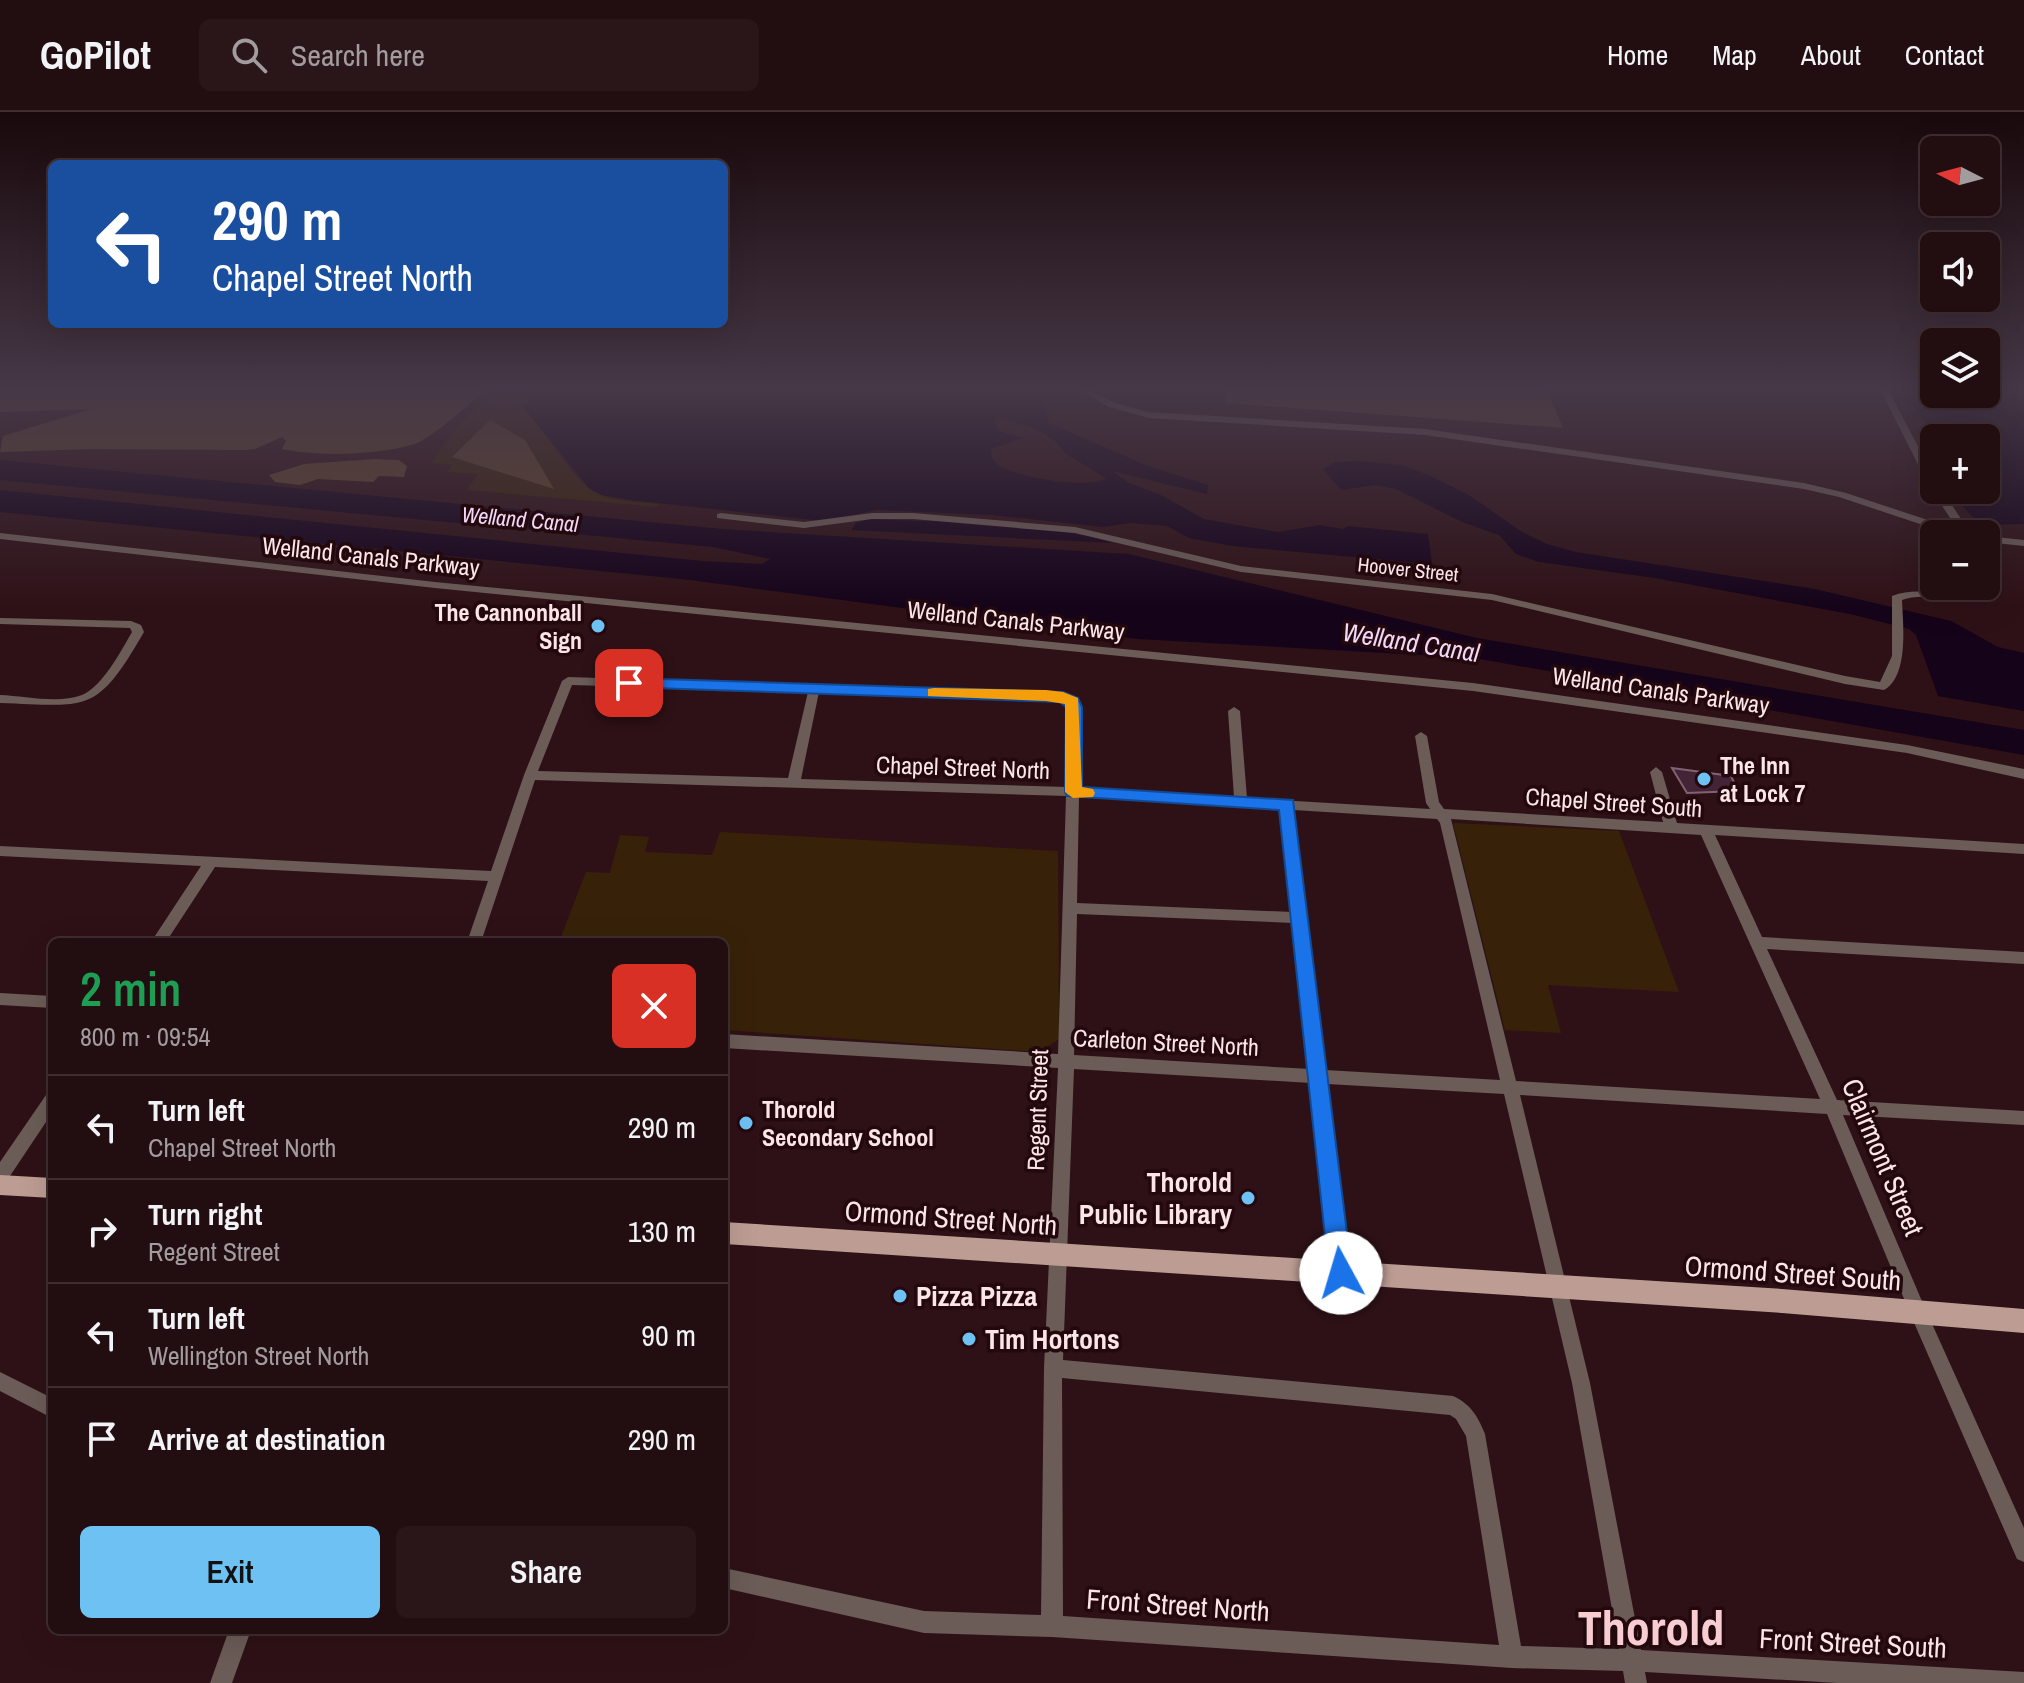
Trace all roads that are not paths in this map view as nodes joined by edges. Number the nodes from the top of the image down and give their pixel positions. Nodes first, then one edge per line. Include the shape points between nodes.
1 (1624, 460) edge
2 (721, 516) dead end
3 (1920, 520) edge
4 (0, 536) edge
5 (2000, 540) edge
6 (2024, 543) edge
7 (1920, 593) edge
8 (0, 621) edge
9 (814, 690) junction
10 (0, 699) edge
11 (1234, 711) dead end
12 (1421, 736) dead end
13 (1656, 772) dead end
14 (2024, 774) edge
15 (530, 775) junction
16 (793, 784) junction
17 (1073, 792) junction
18 (1241, 801) junction
19 (1287, 804) junction
20 (1442, 813) junction
21 (1671, 827) junction
22 (1705, 829) junction
23 (2024, 849) edge
24 (0, 851) edge
25 (211, 862) junction
26 (495, 876) junction
27 (1069, 908) junction
28 (1299, 918) junction
29 (161, 938) edge
30 (475, 938) edge
31 (1758, 943) junction
32 (2024, 958) edge
33 (0, 999) edge
34 (48, 1002) edge
35 (728, 1041) edge
36 (1066, 1061) junction
37 (1319, 1075) junction
38 (1510, 1086) junction
39 (48, 1106) edge
40 (1832, 1107) junction
41 (2024, 1118) edge
42 (0, 1176) edge
43 (0, 1185) edge
44 (48, 1188) edge
45 (728, 1233) edge
46 (1058, 1254) junction
47 (1341, 1273) junction
48 (1558, 1286) junction
49 (1918, 1312) junction
50 (2024, 1321) edge
51 (1053, 1368) junction
52 (3, 1387) edge
53 (48, 1406) edge
54 (2024, 1552) edge
55 (728, 1579) edge
56 (1052, 1626) junction
57 (239, 1634) edge
58 (1512, 1657) junction
59 (1631, 1660) junction
60 (221, 1683) edge
61 (1636, 1683) edge
62 (2024, 1683) edge

1 - 3 street via 1804,486
2 - 7 street, Hoover Street via 804,525 913,516 1075,530 1241,569 1492,597 1884,686 1898,656 1896,598
4 - 14 street, Welland Canals Parkway via 1473,687 1918,750
5 - 6 street
8 - 10 street via 131,625 138,632 90,696
9 - 15 street via 568,681
9 - 16 street
9 - 17 street, Regent Street via 1063,697 1074,707
11 - 18 street
12 - 20 street via 1433,803
13 - 21 street
15 - 16 street, Chapel Street North
15 - 26 street
16 - 17 street, Chapel Street North
17 - 18 street, Chapel Street North
17 - 27 street, Regent Street
18 - 19 street, Chapel Street North
19 - 20 street, Chapel Street North
19 - 28 street
20 - 21 street, Chapel Street South
20 - 38 street
21 - 22 street, Chapel Street South
22 - 23 street, Chapel Street South
22 - 31 street, Clairmont Street
24 - 25 street
25 - 26 street
25 - 29 street
26 - 30 street
27 - 28 street
27 - 36 street, Regent Street
28 - 37 street
31 - 32 street
31 - 40 street, Clairmont Street
33 - 34 street
35 - 36 street, Carleton Street North
36 - 37 street, Carleton Street North
36 - 46 street, Regent Street
37 - 38 street, Carleton Street North
37 - 47 street
38 - 40 street, Carleton Street North
38 - 48 street
39 - 42 street
40 - 41 street, Carleton Street North
40 - 49 street, Clairmont Street
43 - 44 main road
45 - 46 main road, Ormond Street North
46 - 47 main road, Ormond Street North
46 - 51 street, Regent Street
47 - 48 main road, Ormond Street North
48 - 49 main road, Ormond Street South
48 - 59 street
49 - 50 main road, Ormond Street South
49 - 54 street, Clairmont Street
51 - 56 street, Regent Street
51 - 58 street via 1453,1406 1463,1412 1475,1434
52 - 53 street
55 - 56 street, Front Street North via 924,1622
56 - 58 street, Front Street North
57 - 60 street
58 - 59 street, Front Street North
59 - 61 street
59 - 62 street, Front Street South

